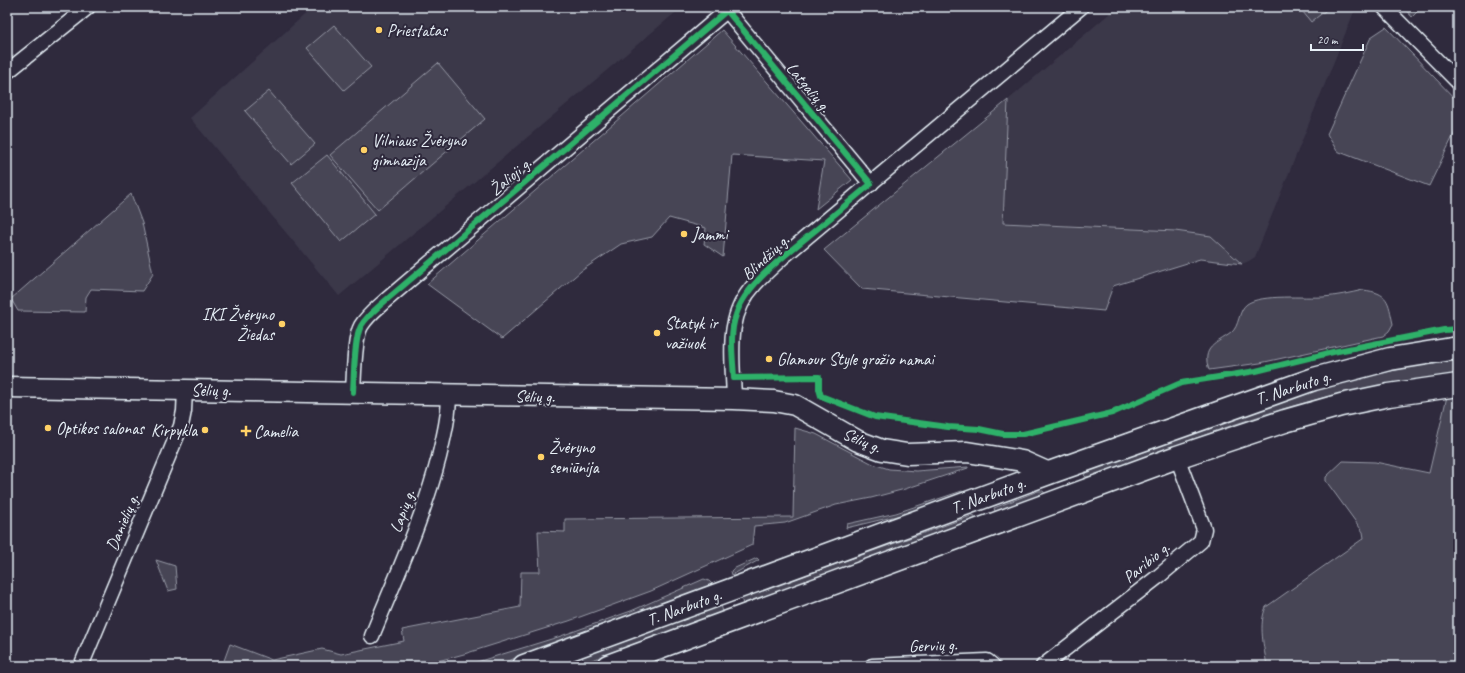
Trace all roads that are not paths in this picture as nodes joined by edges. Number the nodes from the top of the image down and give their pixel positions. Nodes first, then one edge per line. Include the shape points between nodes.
1 (88, 7) edge
2 (1081, 7) edge
3 (1384, 7) edge
4 (728, 8) edge
5 (7, 72) edge
6 (1458, 82) edge
7 (871, 184) junction
8 (1458, 348) edge
9 (1458, 385) edge
10 (7, 387) edge
11 (185, 390) junction
12 (353, 392) junction
13 (449, 394) junction
14 (734, 399) junction
15 (1177, 457) junction
16 (1049, 473) junction
17 (1085, 491) junction
18 (372, 636) dead end
19 (81, 666) edge
20 (524, 666) edge
21 (608, 666) edge
22 (872, 666) edge
23 (993, 666) edge
24 (1043, 666) edge

1 - 5 street
2 - 7 street, Blindžių g.
3 - 6 street
4 - 7 street, Latgalių g.
4 - 12 street, Žalioji g. via 367,318 360,328 356,348
7 - 14 street, Blindžių g. via 784,256 754,284 742,301 736,315 732,337
8 - 16 main road, T. Narbuto g. via 1390,359 1314,379
9 - 15 main road, T. Narbuto g. via 1341,405
10 - 11 main road, Sėlių g.
11 - 12 main road, Sėlių g.
11 - 19 street, Danielių g. via 181,426
12 - 13 main road, Sėlių g.
13 - 14 main road, Sėlių g.
13 - 18 street, Lapių g. via 449,414 434,477 416,530
14 - 16 main road, Sėlių g. via 774,400 795,405 858,441 882,450 907,454 967,452 1022,461
15 - 17 main road, T. Narbuto g.
15 - 24 street, Paribio g. via 1204,530 1201,541
16 - 17 main road via 1060,482
16 - 20 main road, T. Narbuto g.
17 - 21 main road, T. Narbuto g.
22 - 23 street, Gervių g. via 987,661

